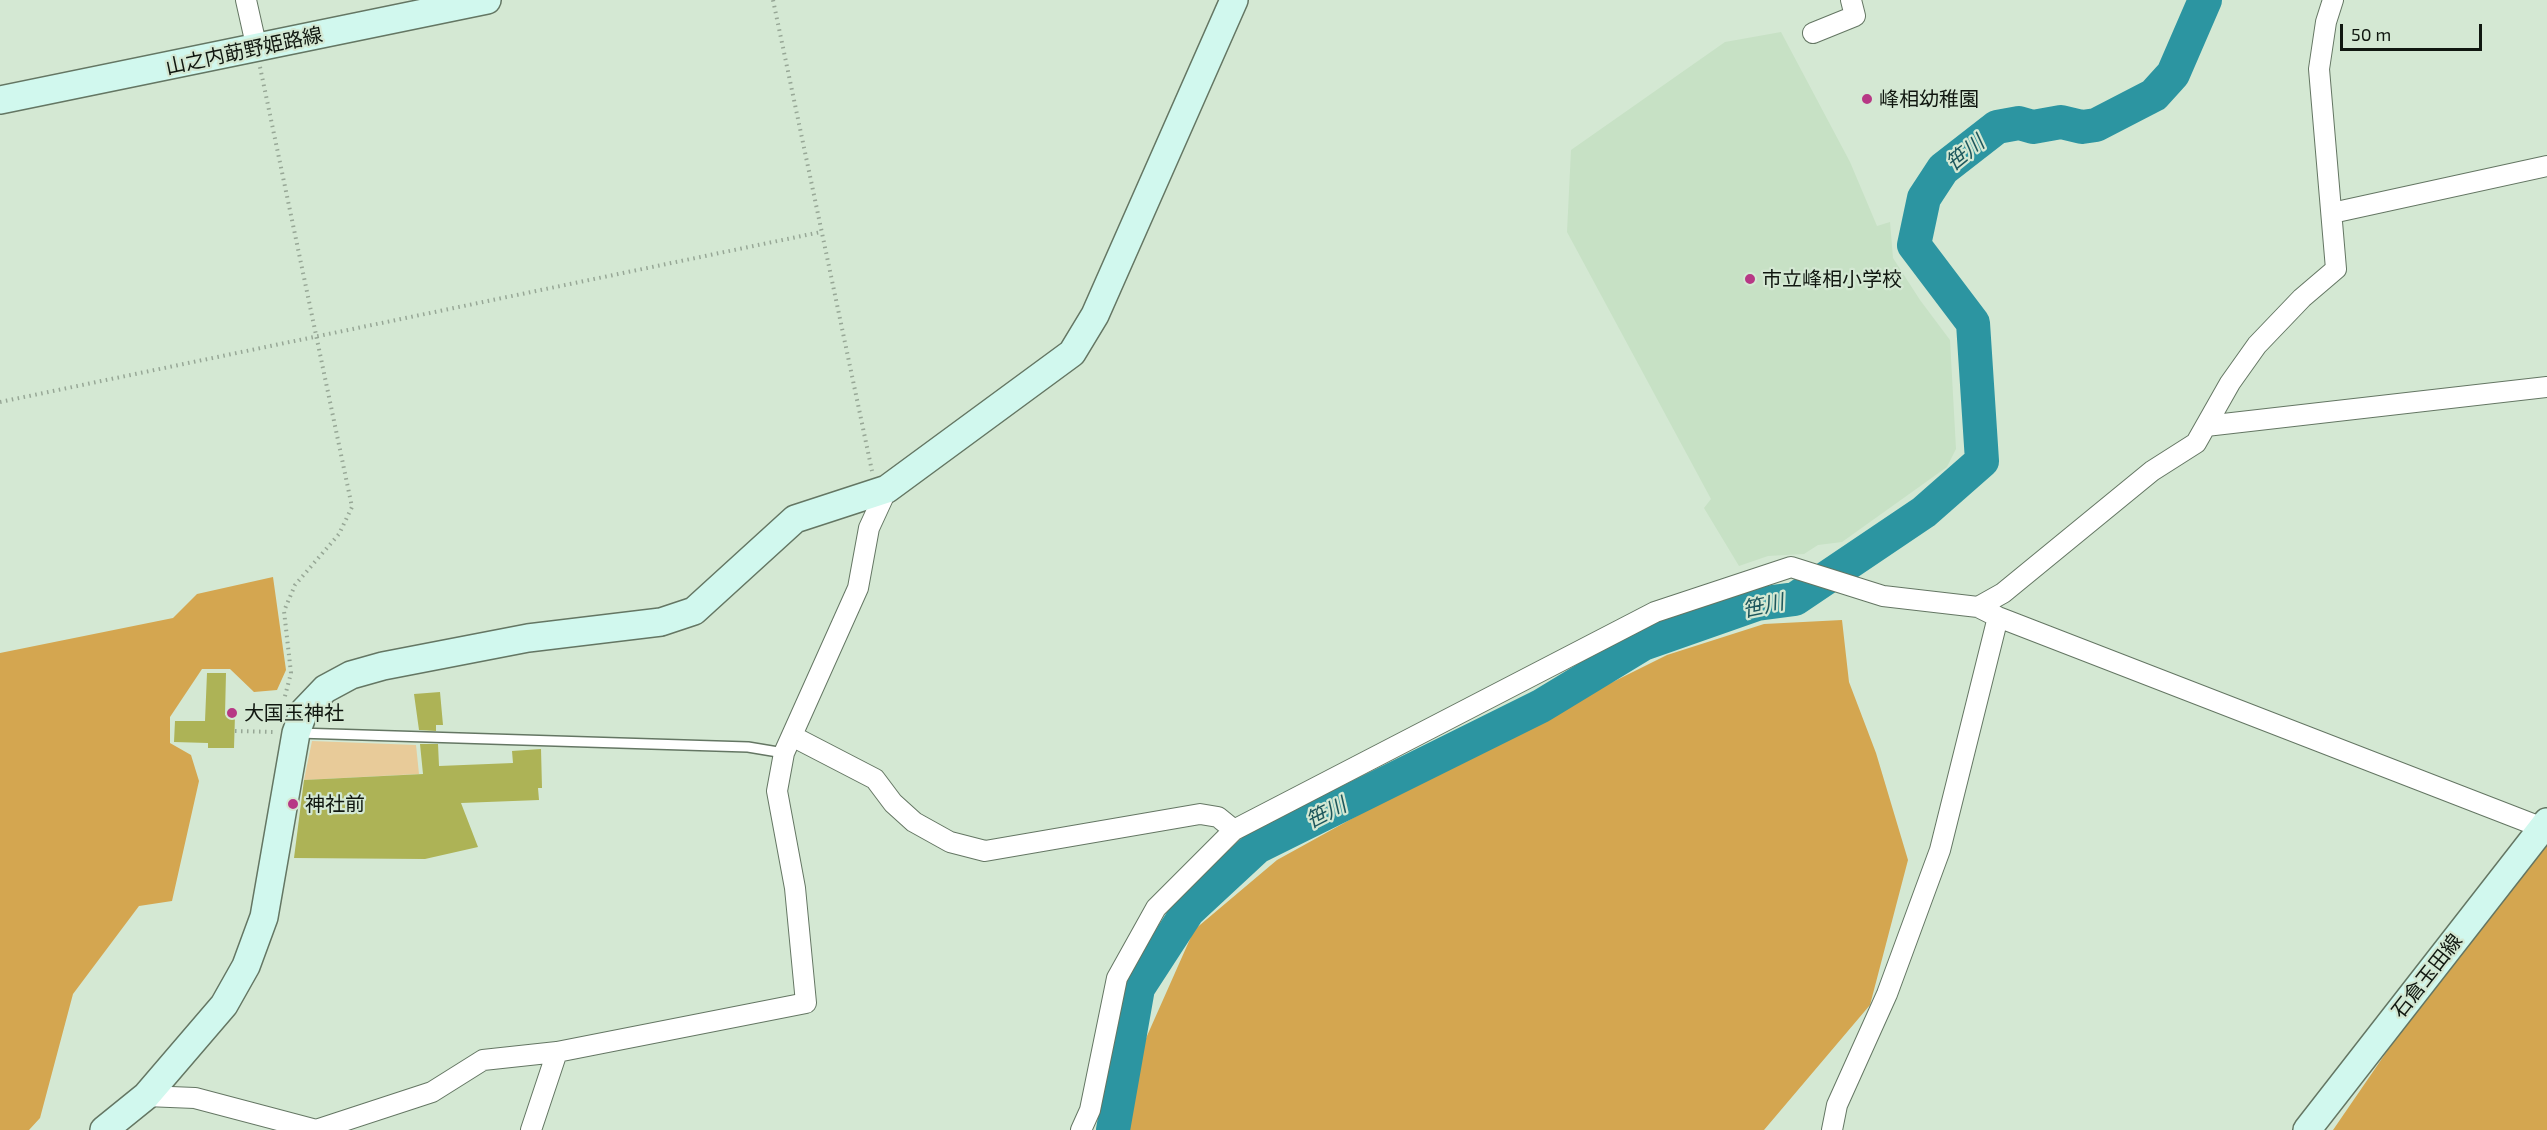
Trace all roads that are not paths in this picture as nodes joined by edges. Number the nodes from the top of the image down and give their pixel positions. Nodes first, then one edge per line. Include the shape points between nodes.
1 (246, 0) edge
2 (488, 0) edge
3 (1234, 0) edge
4 (1851, 0) edge
5 (2332, 0) edge
6 (1813, 33) dead end
7 (256, 49) junction
8 (0, 100) edge
9 (2547, 166) edge
10 (2332, 213) junction
11 (2547, 387) edge
12 (2206, 426) junction
13 (882, 491) junction
14 (1978, 607) junction
15 (1998, 617) junction
16 (283, 729) junction
17 (788, 745) junction
18 (2545, 825) edge
19 (1234, 830) junction
20 (557, 1052) junction
21 (146, 1096) junction
22 (104, 1130) edge
23 (531, 1130) edge
24 (1081, 1130) edge
25 (1832, 1130) edge
26 (2307, 1130) edge

1 - 7 street
2 - 7 street, 山之内莇野姫路線
3 - 13 street via 1095,315 1072,353
4 - 6 street via 1855,16
5 - 10 street via 2319,69
7 - 8 street, 山之内莇野姫路線
9 - 10 street
10 - 12 street via 2337,269 2302,298 2257,345
11 - 12 street
12 - 14 street via 2196,443 2152,471 2003,593
13 - 16 street via 795,519 694,611 662,622 528,638 351,675 325,688
13 - 17 street via 869,528 858,588
14 - 15 street
14 - 19 street via 1883,596 1791,567 1655,612
15 - 18 street
15 - 25 street via 1940,850 1887,994 1837,1105
16 - 17 lane via 748,747
16 - 21 street via 264,917 246,966 224,1005
17 - 19 street via 875,779 914,822 950,842 985,851 1200,814 1218,817
17 - 20 street via 777,791 795,888 806,1003
18 - 26 street, 石倉玉田線
19 - 24 street via 1156,908 1117,978 1090,1110
20 - 21 street via 483,1060 432,1092 316,1130 195,1098
20 - 23 street
21 - 22 street

